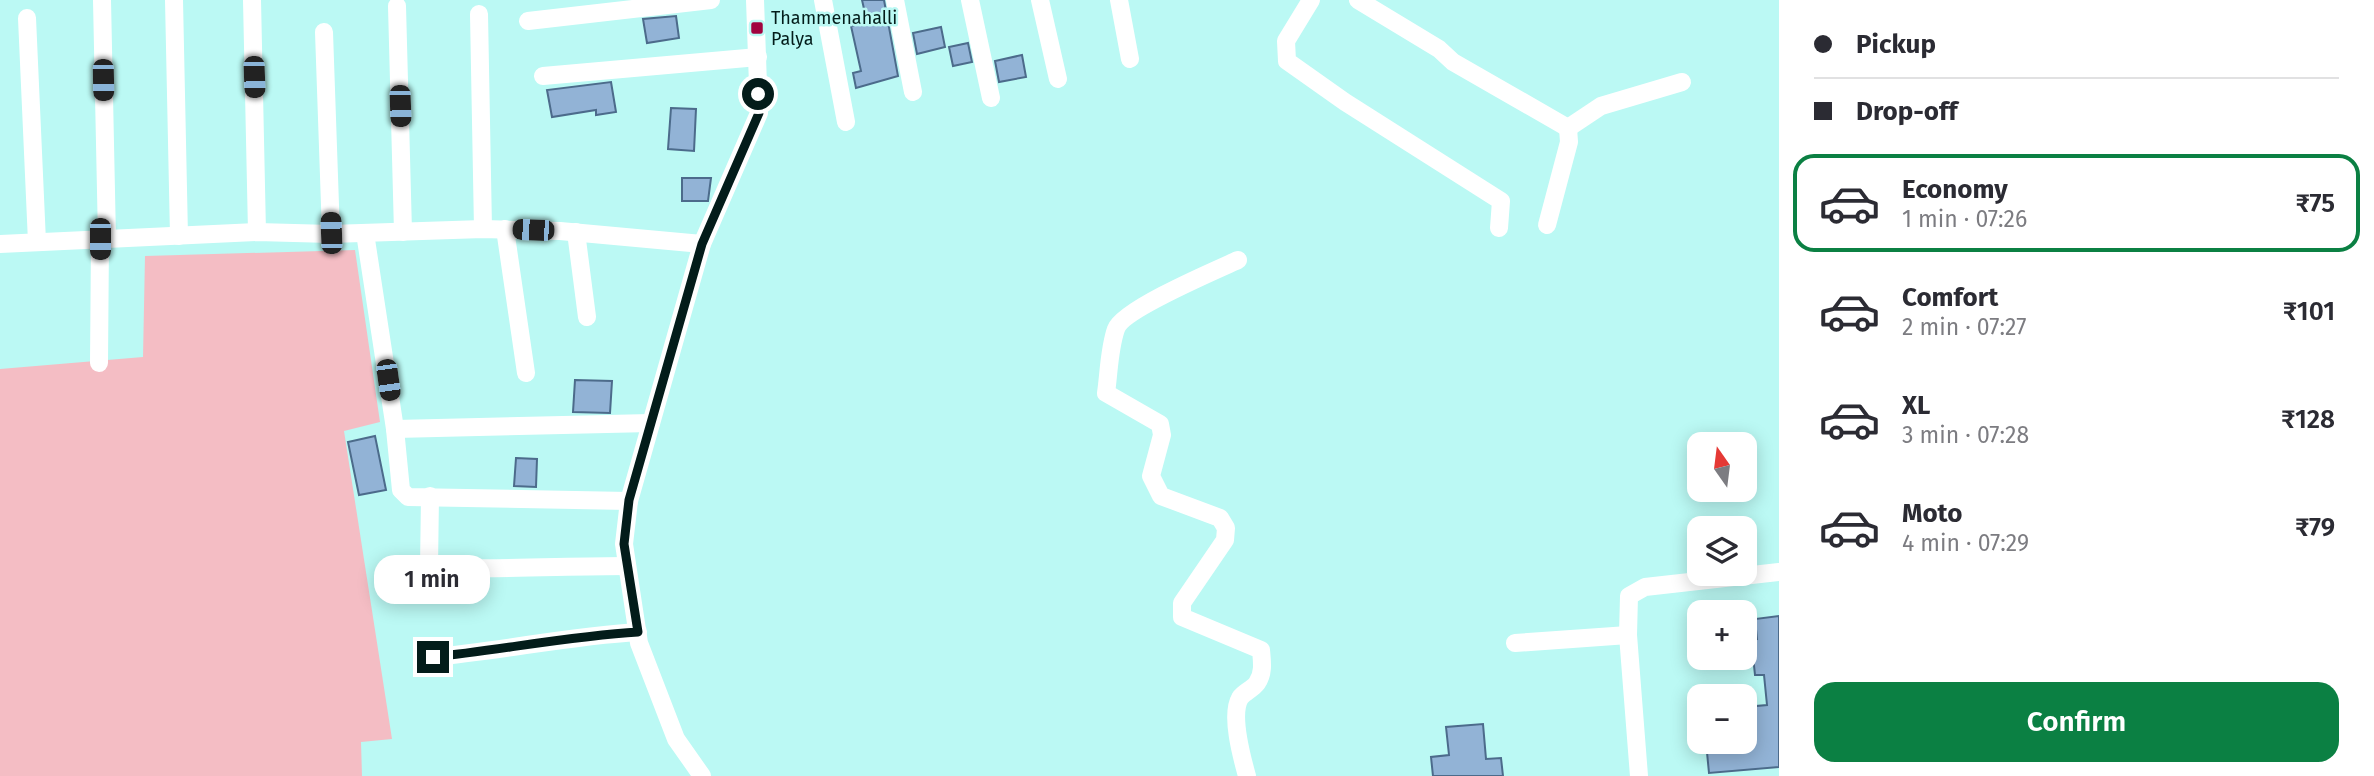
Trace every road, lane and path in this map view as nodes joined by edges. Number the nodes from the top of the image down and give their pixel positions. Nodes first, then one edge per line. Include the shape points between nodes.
1 (102, 0) edge
2 (174, 0) edge
3 (252, 0) edge
4 (711, 0) edge
5 (755, 0) edge
6 (823, 0) edge
7 (895, 0) edge
8 (970, 0) edge
9 (1040, 0) edge
10 (1119, 0) edge
11 (1311, 0) edge
12 (1358, 0) edge
13 (397, 6) dead end
14 (479, 14) dead end
15 (27, 18) dead end
16 (528, 21) dead end
17 (324, 32) dead end
18 (758, 57) junction
19 (1130, 59) dead end
20 (543, 76) dead end
21 (1058, 79) dead end
22 (1682, 82) dead end
23 (913, 92) dead end
24 (991, 98) dead end
25 (846, 122) dead end
26 (1568, 128) junction
27 (1547, 225) dead end
28 (1499, 228) dead end
29 (483, 229) junction
30 (505, 229) junction
31 (257, 232) junction
32 (403, 232) junction
33 (576, 232) junction
34 (331, 233) junction
35 (365, 233) junction
36 (179, 236) junction
37 (103, 239) junction
38 (37, 242) junction
39 (0, 244) edge
40 (702, 244) junction
41 (1238, 260) dead end
42 (587, 317) dead end
43 (99, 363) dead end
44 (526, 373) dead end
45 (651, 424) junction
46 (395, 429) junction
47 (430, 496) junction
48 (629, 500) junction
49 (627, 566) junction
50 (1779, 572) edge
51 (638, 632) junction
52 (1628, 635) junction
53 (1516, 643) dead end
54 (433, 657) dead end
55 (702, 776) edge
56 (1247, 776) edge
57 (1639, 776) edge

1 - 37 street
2 - 36 street
3 - 31 street
4 - 16 street
5 - 18 street
6 - 25 street
7 - 23 street
8 - 24 street
9 - 21 street
10 - 19 street
11 - 28 street via 1286,41 1287,61 1501,201
12 - 26 street
13 - 32 street
14 - 29 street
15 - 38 street
17 - 34 street
18 - 20 street
18 - 40 street via 759,113
22 - 26 street via 1601,106
26 - 27 street via 1569,142
29 - 30 street
29 - 32 street
30 - 33 street
30 - 44 street
31 - 34 street
31 - 36 street
32 - 35 street
33 - 40 street
33 - 42 street
34 - 35 street
35 - 46 street
36 - 37 street
37 - 38 street
37 - 43 street
38 - 39 street
40 - 45 street
41 - 56 street via 1170,292 1116,326 1106,394 1160,424 1162,435 1151,476 1161,496 1220,519 1226,528 1225,540 1182,603 1182,617 1261,650 1263,666 1257,683 1240,699 1237,712
45 - 46 street
45 - 48 street
46 - 47 street via 401,490 408,497
47 - 48 street
47 - 49 street via 421,566 483,570
48 - 49 street via 624,544
49 - 51 street
50 - 52 street via 1645,587 1629,596
51 - 54 street via 582,635
51 - 55 street via 676,739
52 - 53 street
52 - 57 street

